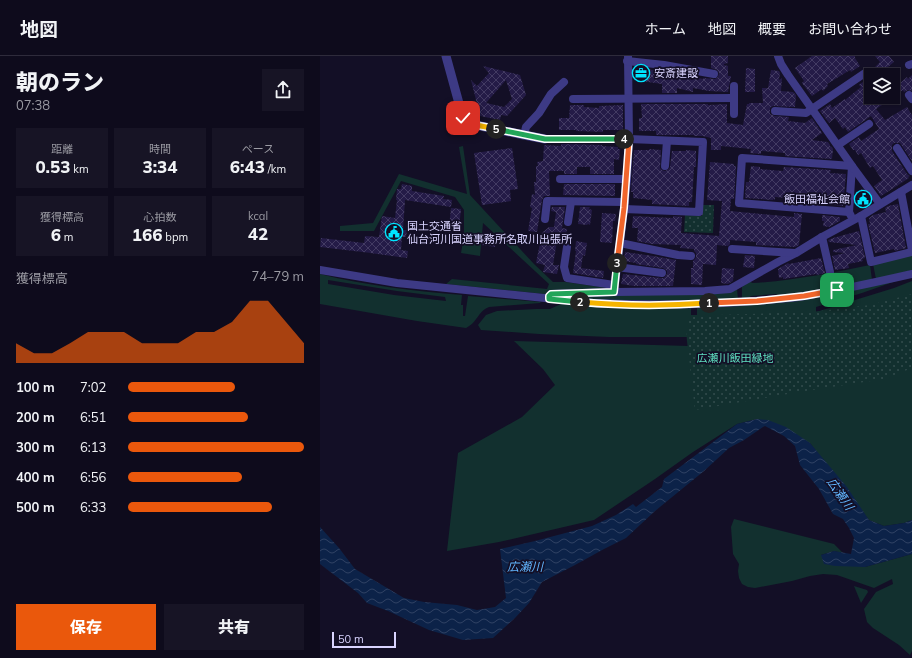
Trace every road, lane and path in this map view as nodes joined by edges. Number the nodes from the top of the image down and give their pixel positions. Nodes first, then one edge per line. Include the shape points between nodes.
1 (446, 56) edge
2 (778, 56) edge
3 (627, 58) edge
4 (714, 74) dead end
5 (864, 74) edge
6 (564, 82) dead end
7 (734, 86) dead end
8 (734, 98) junction
9 (573, 99) dead end
10 (629, 99) junction
11 (812, 109) junction
12 (775, 111) dead end
13 (734, 114) dead end
14 (868, 124) dead end
15 (524, 135) junction
16 (545, 139) joint
17 (629, 140) junction
18 (667, 141) junction
19 (838, 145) junction
20 (897, 148) dead end
21 (665, 166) dead end
22 (852, 166) junction
23 (912, 171) edge
24 (560, 179) dead end
25 (627, 179) junction
26 (912, 185) edge
27 (901, 192) junction
28 (571, 202) junction
29 (880, 204) junction
30 (624, 205) junction
31 (849, 212) junction
32 (861, 216) junction
33 (545, 219) dead end
34 (853, 221) junction
35 (568, 222) dead end
36 (822, 237) junction
37 (620, 243) junction
38 (567, 247) dead end
39 (732, 249) dead end
40 (912, 251) edge
41 (796, 254) junction
42 (691, 256) dead end
43 (617, 267) junction
44 (320, 270) edge
45 (830, 272) dead end
46 (662, 273) dead end
47 (912, 274) edge
48 (614, 288) junction
49 (549, 299) junction

1 - 15 street via 466,123
2 - 11 street
3 - 4 street
3 - 10 street
5 - 11 street
6 - 15 street via 550,94 539,113 526,127
7 - 8 street
8 - 10 street
8 - 13 street
9 - 10 street
10 - 17 street
11 - 12 street via 806,114
11 - 19 street
14 - 19 street
15 - 16 street
16 - 17 street
17 - 18 street
17 - 25 street
18 - 21 street
18 - 30 street via 702,142 698,212
19 - 22 street
20 - 23 street
22 - 29 street
22 - 31 street
22 - 31 street via 742,158 739,203
24 - 25 street
25 - 30 street
26 - 27 street
27 - 29 street
27 - 40 street
28 - 30 street
28 - 33 street via 547,201
28 - 35 street
29 - 32 street
30 - 37 street
31 - 34 street
32 - 34 street
32 - 40 street via 871,262
34 - 36 street
36 - 41 street
36 - 45 street
37 - 42 street
37 - 43 street
38 - 48 street via 564,267 567,278
39 - 41 street
41 - 48 street via 730,289 705,291
43 - 46 street
43 - 48 street
44 - 49 street via 397,283
47 - 49 street via 804,296 757,301 678,305
48 - 49 street via 551,294

